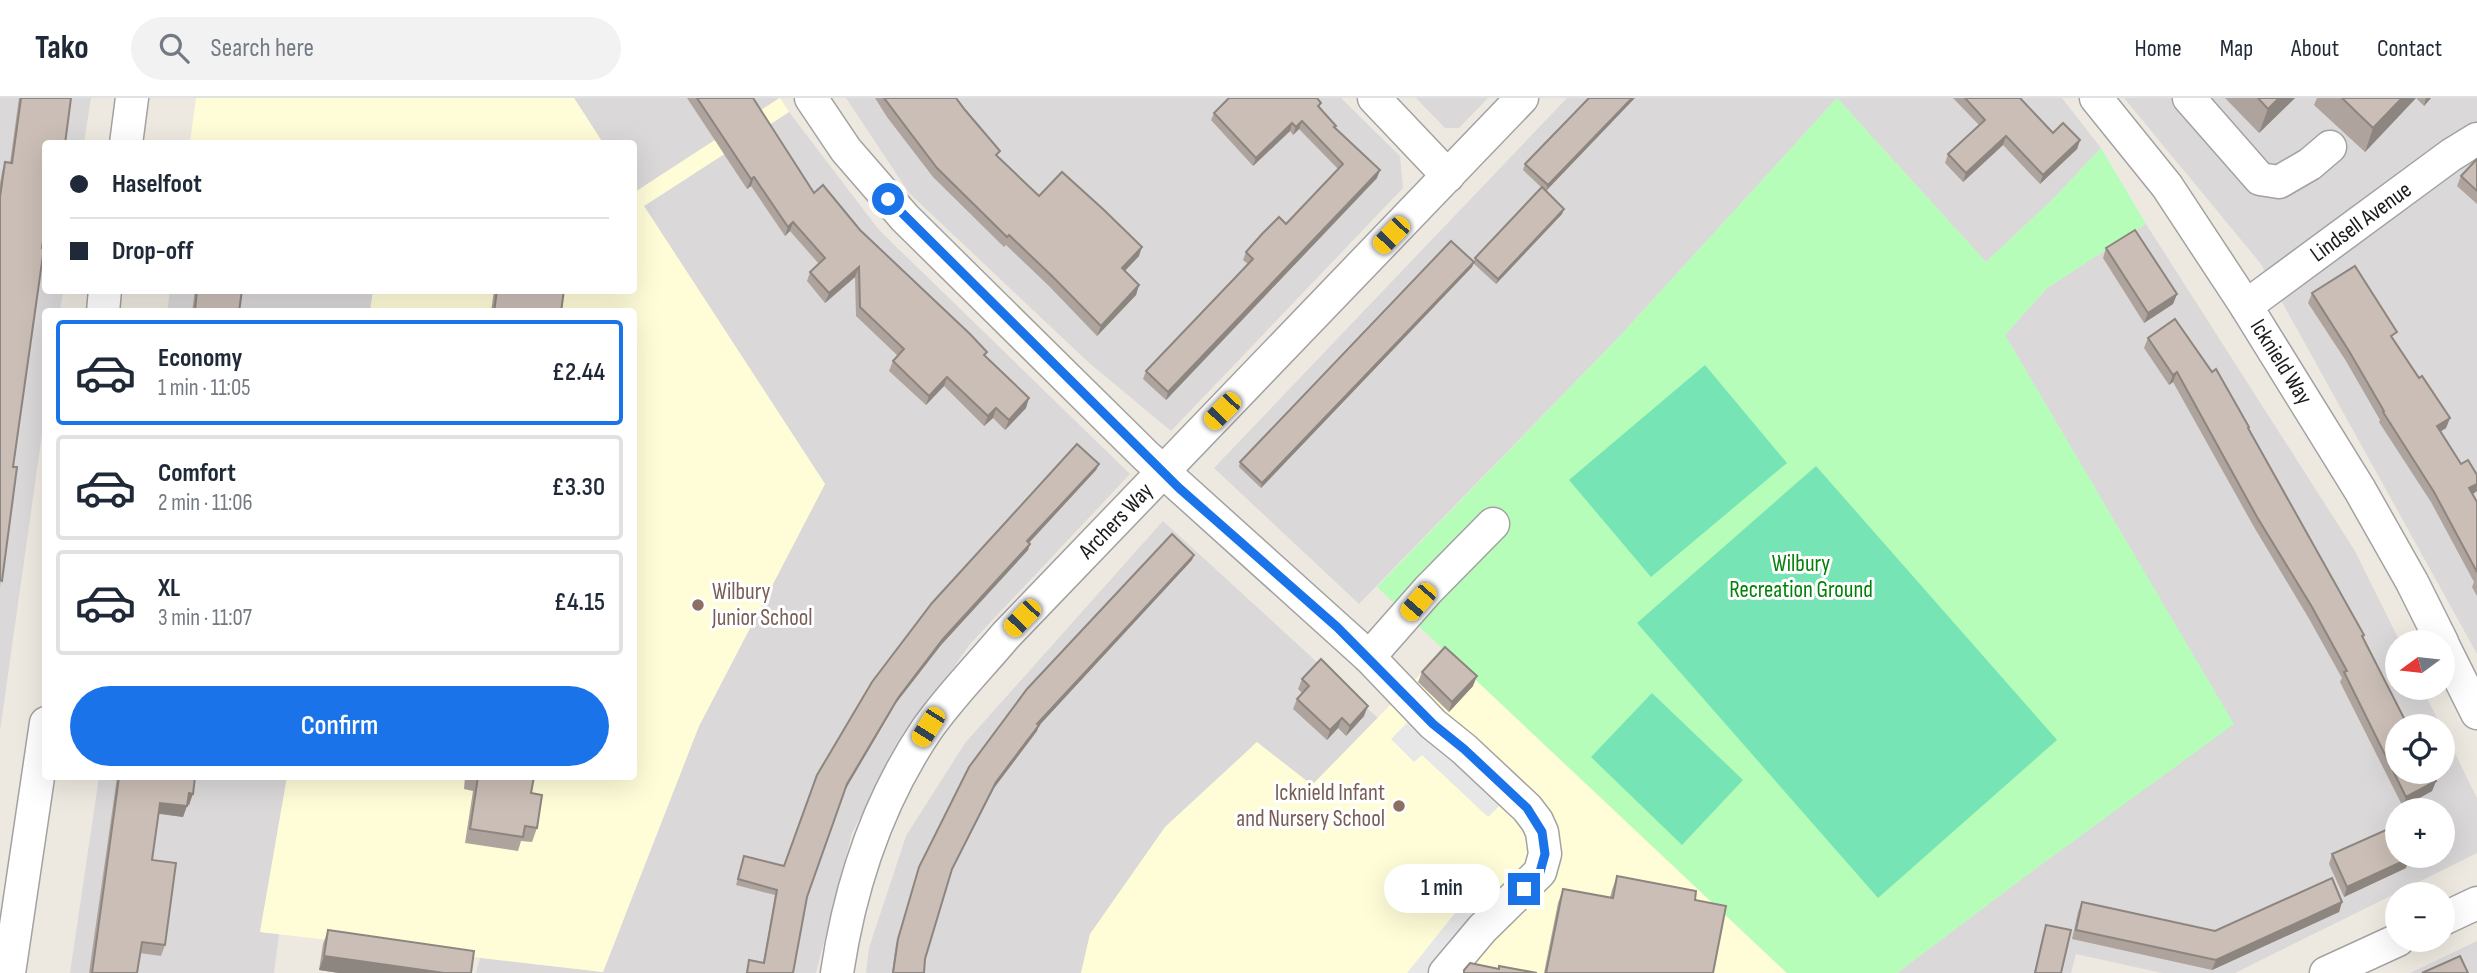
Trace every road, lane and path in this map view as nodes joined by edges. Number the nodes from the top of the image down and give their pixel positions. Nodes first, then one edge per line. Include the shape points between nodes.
1 (132, 98) edge
2 (811, 98) edge
3 (1374, 98) edge
4 (1521, 98) edge
5 (2096, 98) edge
6 (2189, 98) edge
7 (2477, 139) edge
8 (127, 140) edge
9 (2330, 147) dead end
10 (1448, 176) junction
11 (2246, 306) junction
12 (1163, 472) junction
13 (1493, 524) dead end
14 (2435, 630) edge
15 (1369, 657) junction
16 (2455, 670) edge
17 (2477, 713) edge
18 (42, 750) edge
19 (2477, 903) edge
20 (2455, 913) edge
21 (2385, 946) edge
22 (9, 973) edge
23 (837, 973) edge
24 (1445, 973) edge
25 (2326, 973) edge

1 - 8 street
2 - 12 street via 846,150 905,218
3 - 10 street
4 - 10 street, Archers Way
5 - 11 street, Icknield Way via 2167,186
6 - 9 street via 2260,179 2280,182
7 - 11 street, Lindsell Avenue
10 - 12 street, Archers Way
11 - 14 street, Icknield Way via 2360,490
12 - 15 street
12 - 23 street, Archers Way via 1006,635 928,727 894,782 864,852
13 - 15 street
15 - 24 street via 1433,724 1527,808 1542,832 1545,854 1540,872
16 - 17 street, Icknield Way
18 - 22 street
19 - 20 street
21 - 25 street

